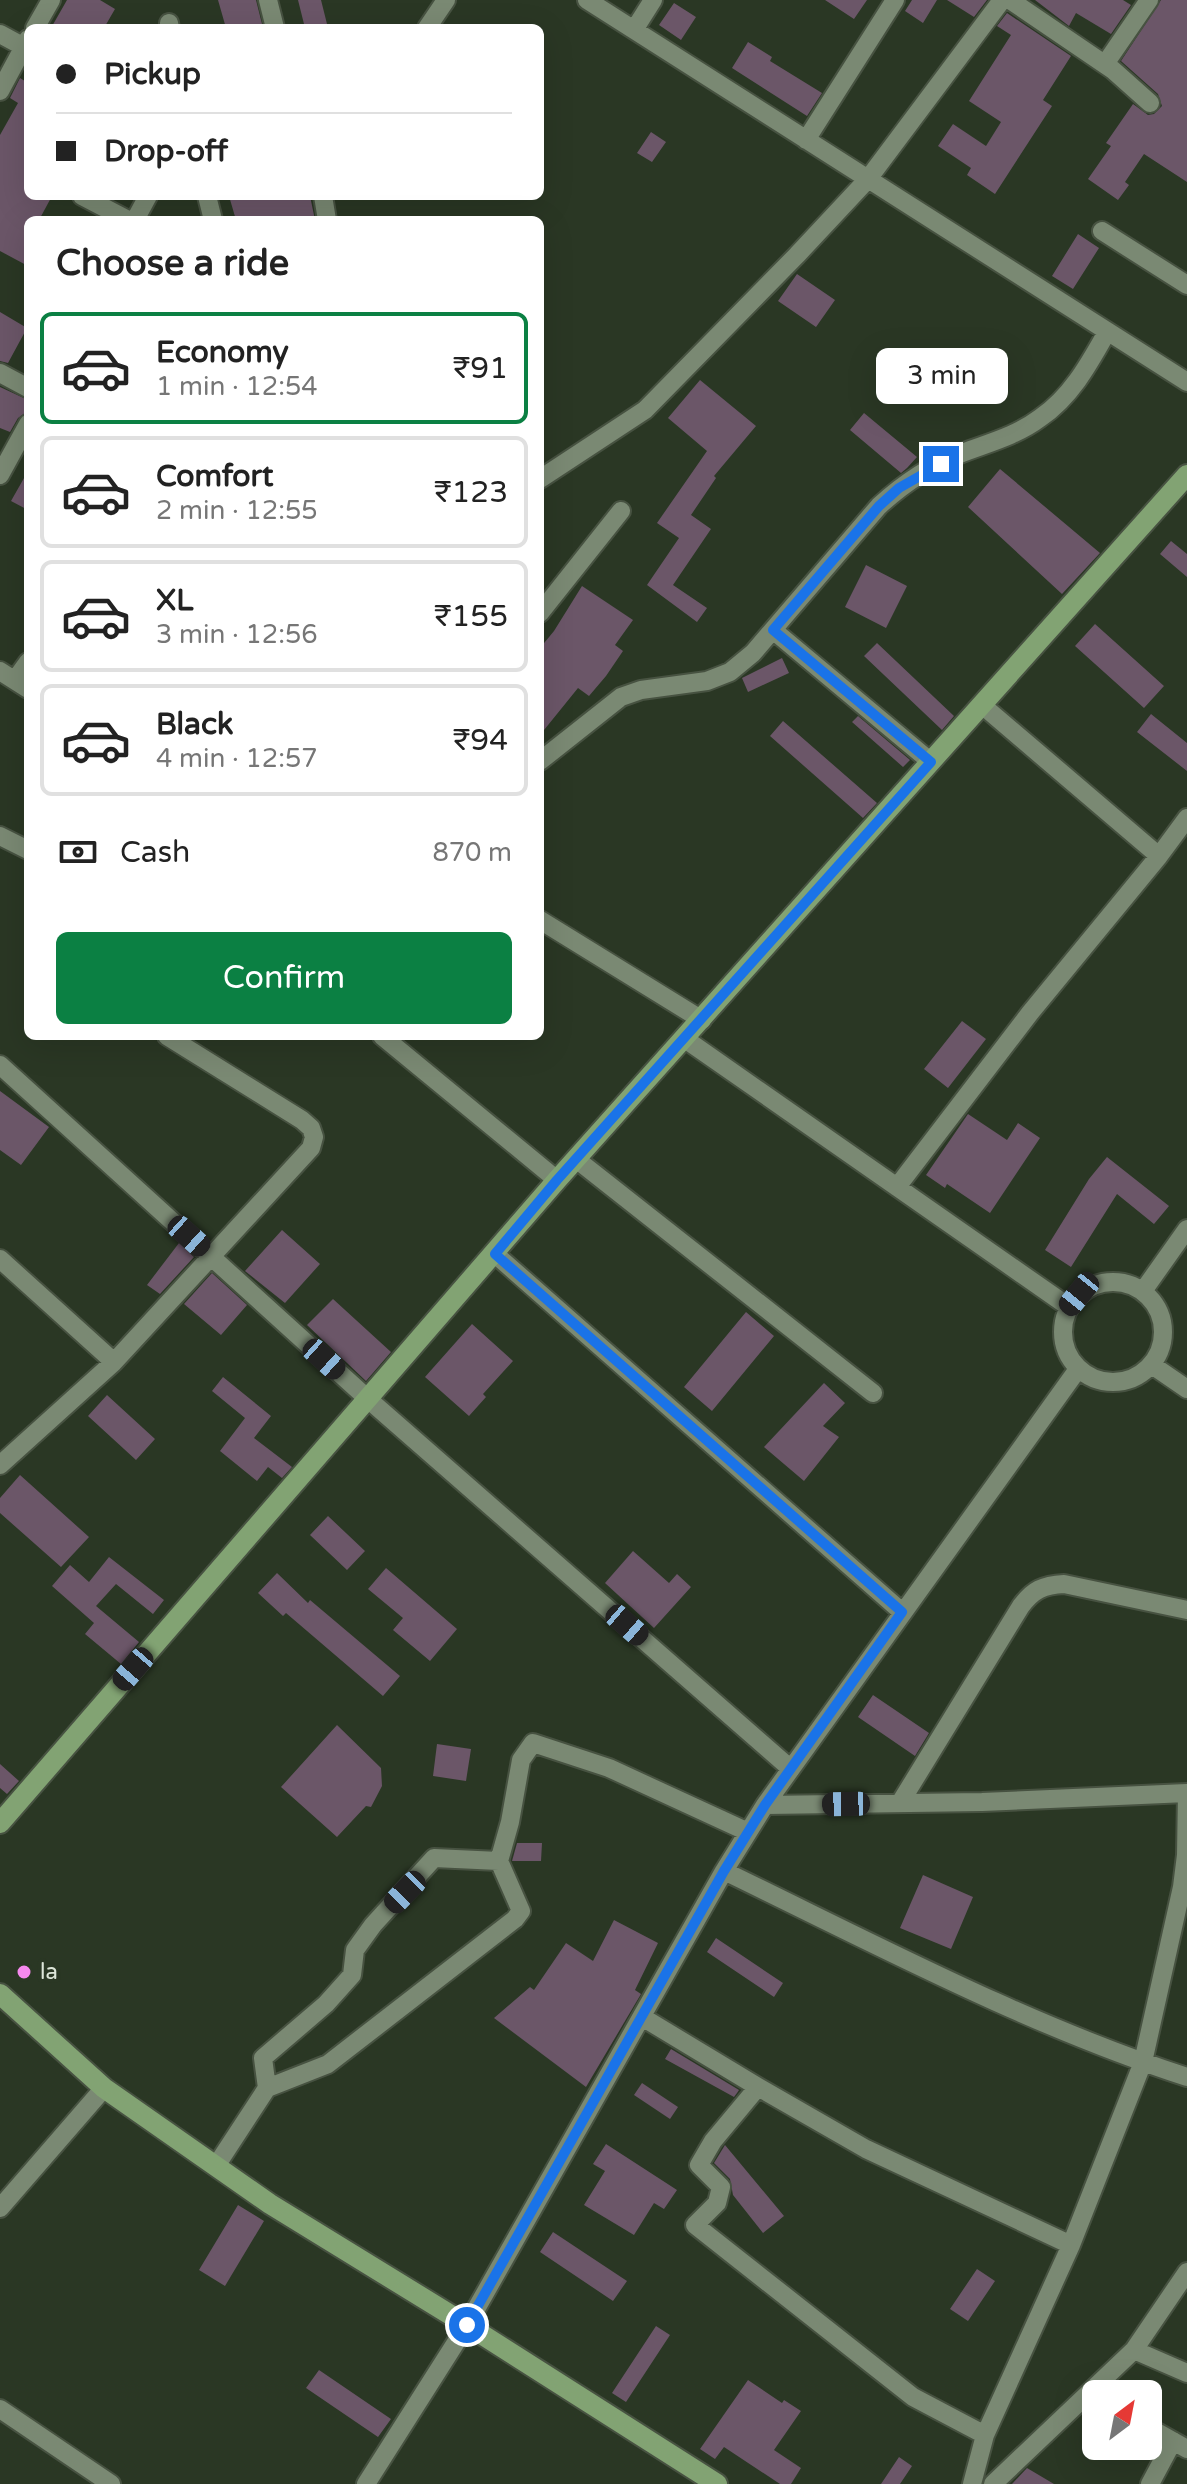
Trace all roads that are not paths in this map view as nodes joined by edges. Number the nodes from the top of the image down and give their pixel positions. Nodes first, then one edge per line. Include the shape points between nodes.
1 (51, 0) edge
2 (268, 0) edge
3 (446, 0) edge
4 (587, 0) edge
5 (653, 0) edge
6 (895, 0) edge
7 (1002, 0) edge
8 (1010, 0) edge
9 (1149, 0) edge
10 (37, 24) edge
11 (274, 24) edge
12 (430, 24) edge
13 (634, 30) junction
14 (0, 34) edge
15 (24, 42) edge
16 (24, 47) edge
17 (1105, 64) junction
18 (0, 91) edge
19 (1150, 103) dead end
20 (806, 140) junction
21 (868, 179) junction
22 (90, 200) edge
23 (120, 216) edge
24 (1102, 231) dead end
25 (1187, 285) edge
26 (1107, 332) junction
27 (0, 373) edge
28 (1187, 382) edge
29 (24, 386) edge
30 (24, 431) edge
31 (0, 475) edge
32 (1187, 475) edge
33 (544, 476) edge
34 (621, 511) dead end
35 (544, 608) edge
36 (773, 630) junction
37 (982, 705) junction
38 (544, 758) edge
39 (931, 762) junction
40 (1187, 818) edge
41 (0, 836) edge
42 (24, 848) edge
43 (1159, 856) junction
44 (544, 922) edge
45 (702, 1020) junction
46 (685, 1039) junction
47 (173, 1040) edge
48 (387, 1040) edge
49 (0, 1065) edge
50 (576, 1159) junction
51 (557, 1180) junction
52 (897, 1187) junction
53 (1187, 1229) edge
54 (495, 1254) junction
55 (212, 1258) junction
56 (0, 1259) edge
57 (1143, 1291) junction
58 (1069, 1307) junction
59 (114, 1362) junction
60 (1152, 1365) junction
61 (1078, 1369) junction
62 (1187, 1389) edge
63 (873, 1393) dead end
64 (368, 1399) junction
65 (0, 1465) edge
66 (1187, 1610) edge
67 (902, 1612) junction
68 (791, 1769) junction
69 (1187, 1793) edge
70 (900, 1803) junction
71 (765, 1805) junction
72 (0, 1823) edge
73 (748, 1832) junction
74 (499, 1861) junction
75 (724, 1871) junction
76 (0, 1994) edge
77 (642, 2017) junction
78 (1143, 2062) junction
79 (1187, 2077) edge
80 (758, 2087) junction
81 (104, 2088) junction
82 (267, 2088) junction
83 (216, 2166) junction
84 (0, 2208) edge
85 (1071, 2245) junction
86 (1187, 2272) edge
87 (467, 2325) junction
88 (1134, 2350) junction
89 (1187, 2373) edge
90 (1107, 2380) edge
91 (1082, 2404) edge
92 (0, 2410) edge
93 (985, 2435) junction
94 (1162, 2435) edge
95 (1180, 2445) edge
96 (111, 2484) edge
97 (366, 2484) edge
98 (717, 2484) edge
99 (972, 2484) edge
100 (993, 2484) edge
101 (1150, 2484) edge

1 - 10 street
2 - 11 street
3 - 12 street
4 - 13 street
5 - 13 street
6 - 20 street
7 - 21 street
8 - 17 street
9 - 17 street
13 - 20 street
14 - 15 street
16 - 18 street
17 - 19 street
20 - 21 street
21 - 26 street
21 - 33 street via 645,410
22 - 23 street
24 - 25 street
26 - 28 street
26 - 36 street via 1086,369 1040,418 899,488
27 - 29 street
30 - 31 street
32 - 37 main road
34 - 35 street
36 - 38 street via 730,672 621,697
36 - 39 street
37 - 39 main road
37 - 43 street
39 - 45 main road
40 - 43 street
41 - 42 street
43 - 52 street
44 - 45 street
45 - 46 main road
46 - 50 main road
46 - 52 street
47 - 55 street via 302,1120 314,1137 298,1164
48 - 51 street
49 - 55 street
50 - 51 main road
50 - 63 street
51 - 54 main road
52 - 58 street
53 - 57 street
54 - 64 main road
54 - 67 street
55 - 59 street
55 - 64 street
56 - 59 street
57 - 58 street via 1111,1281 1079,1294
57 - 60 street via 1162,1318 1164,1335
58 - 61 street via 1063,1339
59 - 65 street
60 - 61 street via 1139,1376 1116,1382
60 - 62 street
61 - 67 street
64 - 68 street
64 - 72 main road
66 - 70 street via 1064,1584 1031,1593
67 - 68 street
68 - 71 street
69 - 70 street
69 - 78 street via 1182,1887
70 - 71 street
71 - 73 street
73 - 74 street via 609,1768 533,1743 521,1760
73 - 75 street
74 - 82 street via 434,1858 364,1937 355,1950 352,1975 263,2058
74 - 82 street via 521,1911 515,1919 328,2064
75 - 77 street
75 - 78 street via 1025,2013
76 - 81 main road
77 - 80 street
77 - 87 street
78 - 79 street
78 - 85 street
80 - 85 street via 866,2149
80 - 93 street via 699,2165 721,2187 717,2203 695,2225 913,2397
81 - 83 main road
81 - 84 street
82 - 83 street
83 - 87 main road
85 - 93 street
86 - 88 street
87 - 97 street
87 - 98 main road
88 - 89 street
88 - 90 street
91 - 100 street
92 - 96 street
93 - 99 street
94 - 95 street
95 - 101 street

